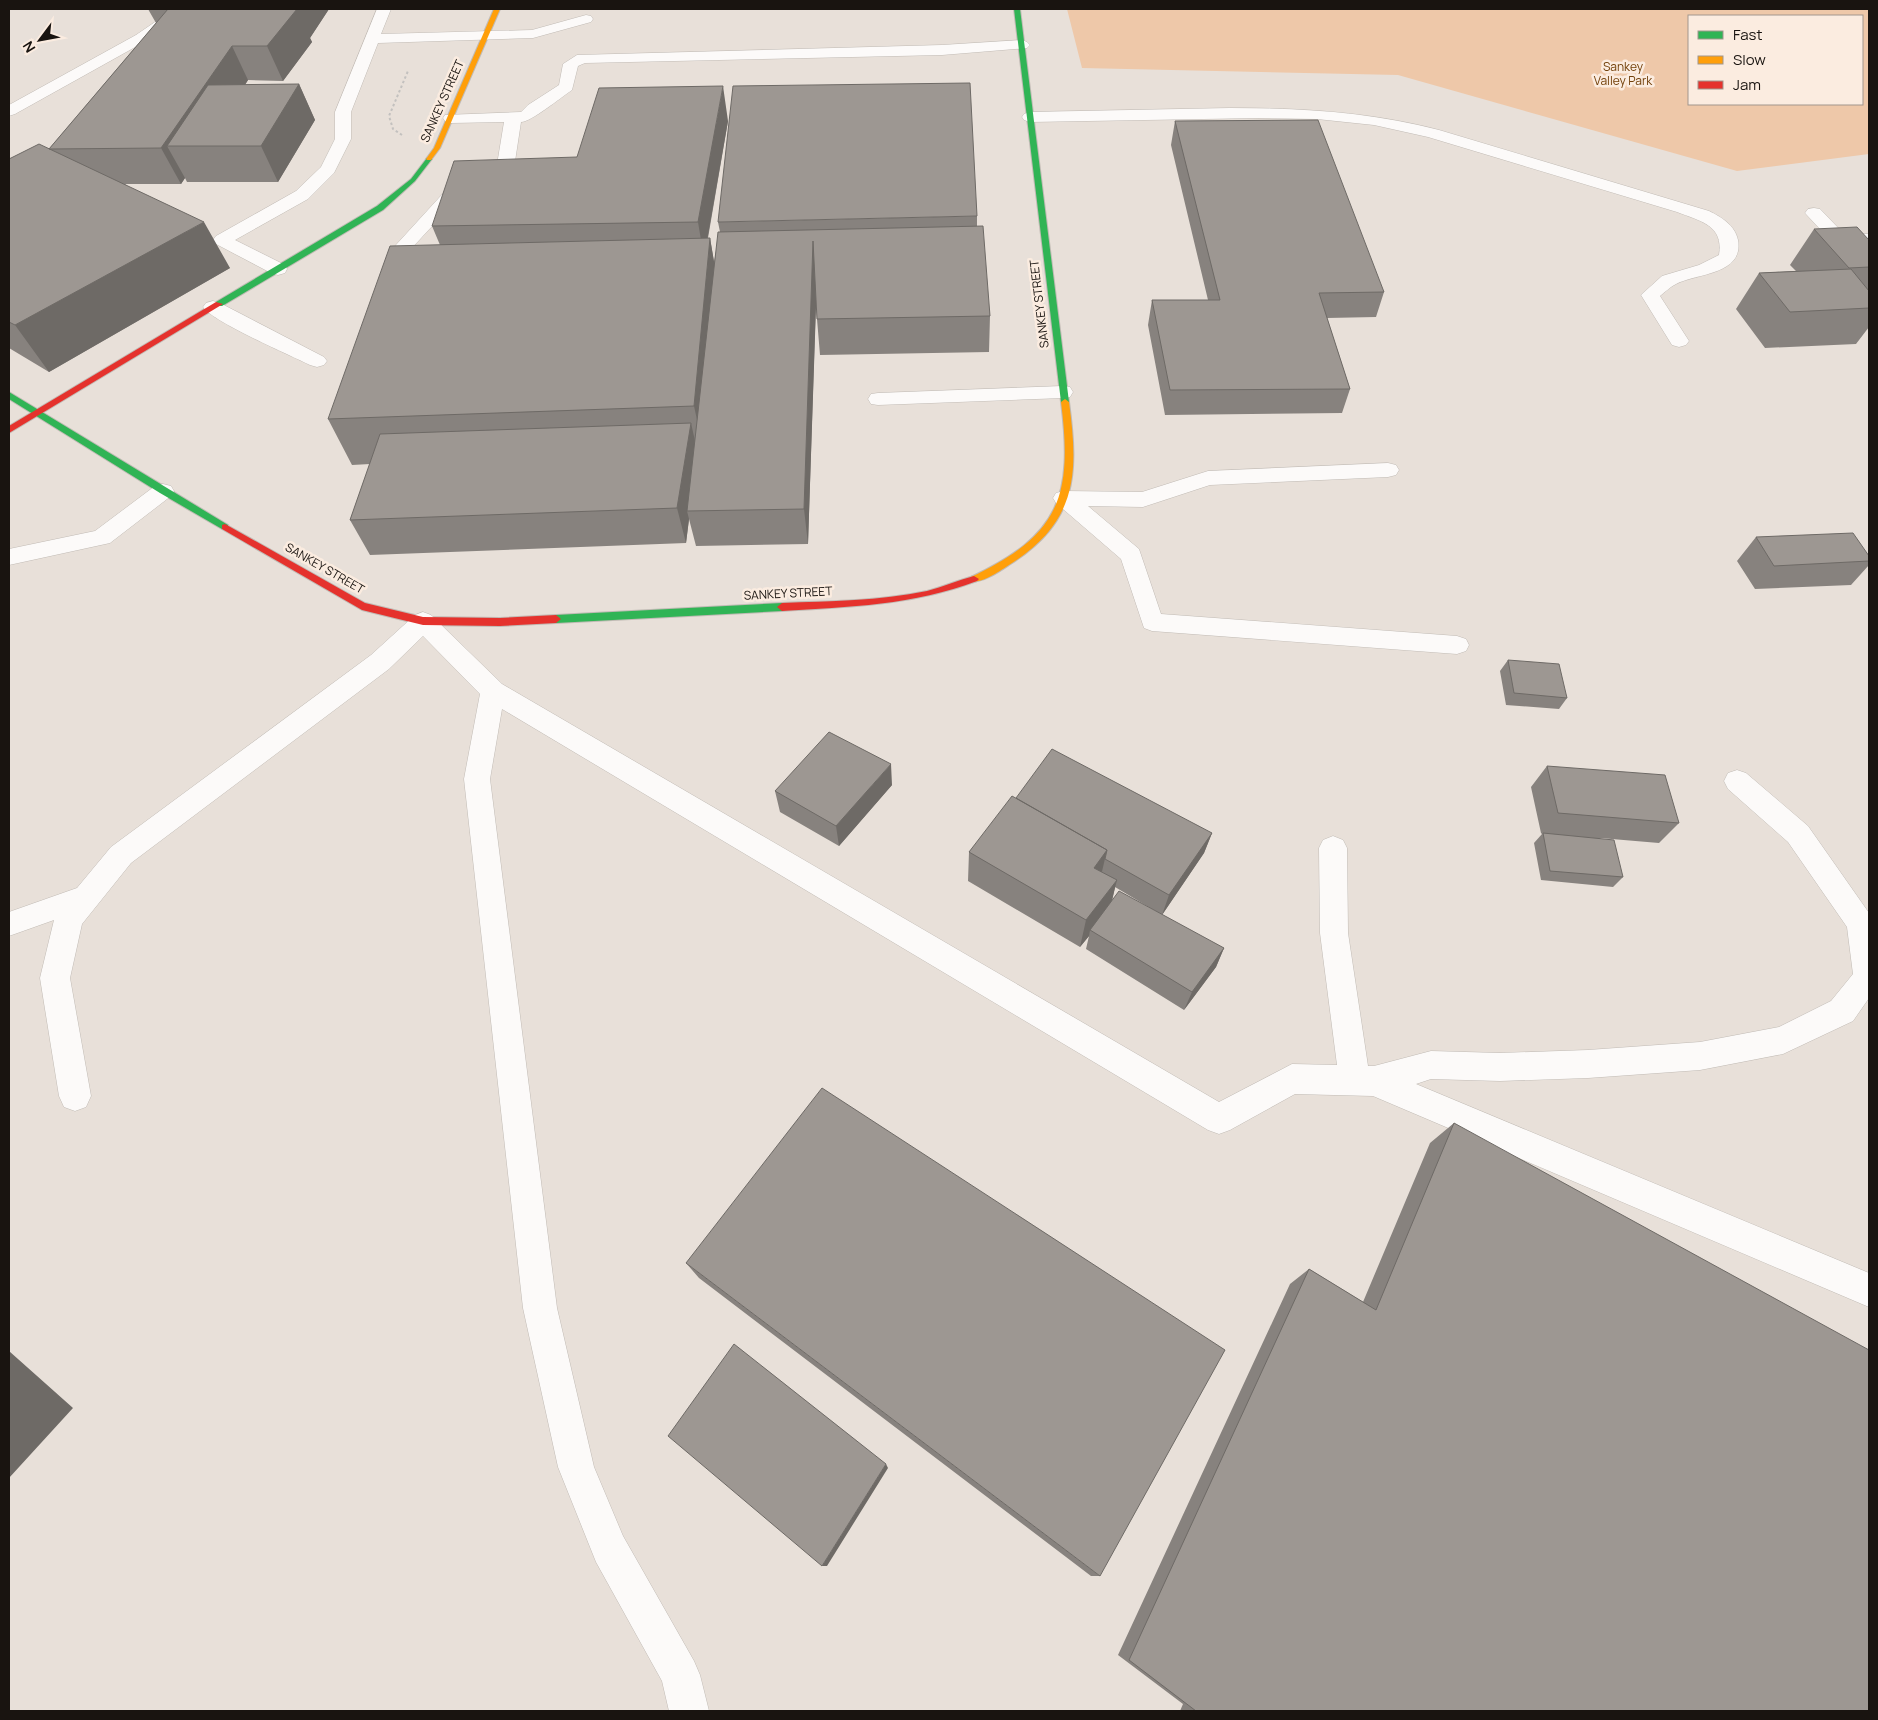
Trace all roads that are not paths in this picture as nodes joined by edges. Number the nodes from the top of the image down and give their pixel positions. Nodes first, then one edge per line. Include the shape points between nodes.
1 (175, 9) edge
2 (384, 9) edge
3 (497, 9) edge
4 (1017, 9) edge
5 (586, 19) dead end
6 (485, 36) junction
7 (372, 39) junction
8 (1022, 45) junction
9 (9, 111) edge
10 (1030, 117) junction
11 (451, 118) junction
12 (513, 118) junction
13 (1814, 214) dead end
14 (1869, 239) edge
15 (404, 246) edge
16 (278, 269) junction
17 (213, 307) junction
18 (1679, 341) dead end
19 (317, 361) dead end
20 (1063, 392) junction
21 (9, 395) edge
22 (878, 399) dead end
23 (38, 412) junction
24 (9, 430) edge
25 (1388, 470) dead end
26 (163, 491) junction
27 (1064, 498) junction
28 (9, 557) edge
29 (423, 621) junction
30 (1457, 646) dead end
31 (492, 690) junction
32 (1737, 781) dead end
33 (1333, 848) dead end
34 (86, 897) junction
35 (9, 924) edge
36 (1365, 1081) junction
37 (75, 1096) dead end
38 (1869, 1290) edge
39 (689, 1711) edge

1 - 9 lane via 141,38
2 - 7 lane
3 - 6 street, SANKEY STREET
4 - 8 street, SANKEY STREET
5 - 6 lane via 533,34
6 - 7 lane
6 - 11 street, SANKEY STREET
7 - 16 lane via 343,112 343,139 328,169 302,195 222,240
8 - 10 street, SANKEY STREET
8 - 12 lane via 942,50 582,58 571,64 566,87 525,117
10 - 18 lane via 1274,112 1346,115 1398,123 1683,208 1714,220 1726,231 1731,244 1728,258 1706,269 1669,280 1650,295
10 - 20 street, SANKEY STREET
11 - 12 lane
11 - 16 street, SANKEY STREET via 437,148 413,180 380,208
12 - 15 lane via 503,181 454,192
13 - 14 lane via 1839,239
16 - 17 street, SANKEY STREET
17 - 19 lane
17 - 23 street, SANKEY STREET
20 - 22 lane
20 - 27 street, SANKEY STREET via 1071,469
21 - 23 street
23 - 24 street, SANKEY STREET
23 - 26 street, SANKEY STREET
25 - 27 lane via 1208,478 1143,500
26 - 28 lane via 102,537
26 - 29 street, SANKEY STREET via 362,606
27 - 29 street, SANKEY STREET via 1049,524 1024,550 988,573 949,588 893,601 500,622
27 - 30 lane via 1131,555 1152,622
29 - 31 lane
29 - 34 lane via 380,662 121,855
31 - 36 lane via 1219,1119 1292,1079
31 - 39 lane via 477,779 540,1308 576,1467 609,1549 680,1675
32 - 36 lane via 1798,834 1861,924 1868,977 1842,1012 1783,1040 1700,1056 1500,1067 1431,1065
33 - 36 lane via 1334,933
34 - 35 lane
34 - 37 lane via 70,919 55,978
36 - 38 lane

